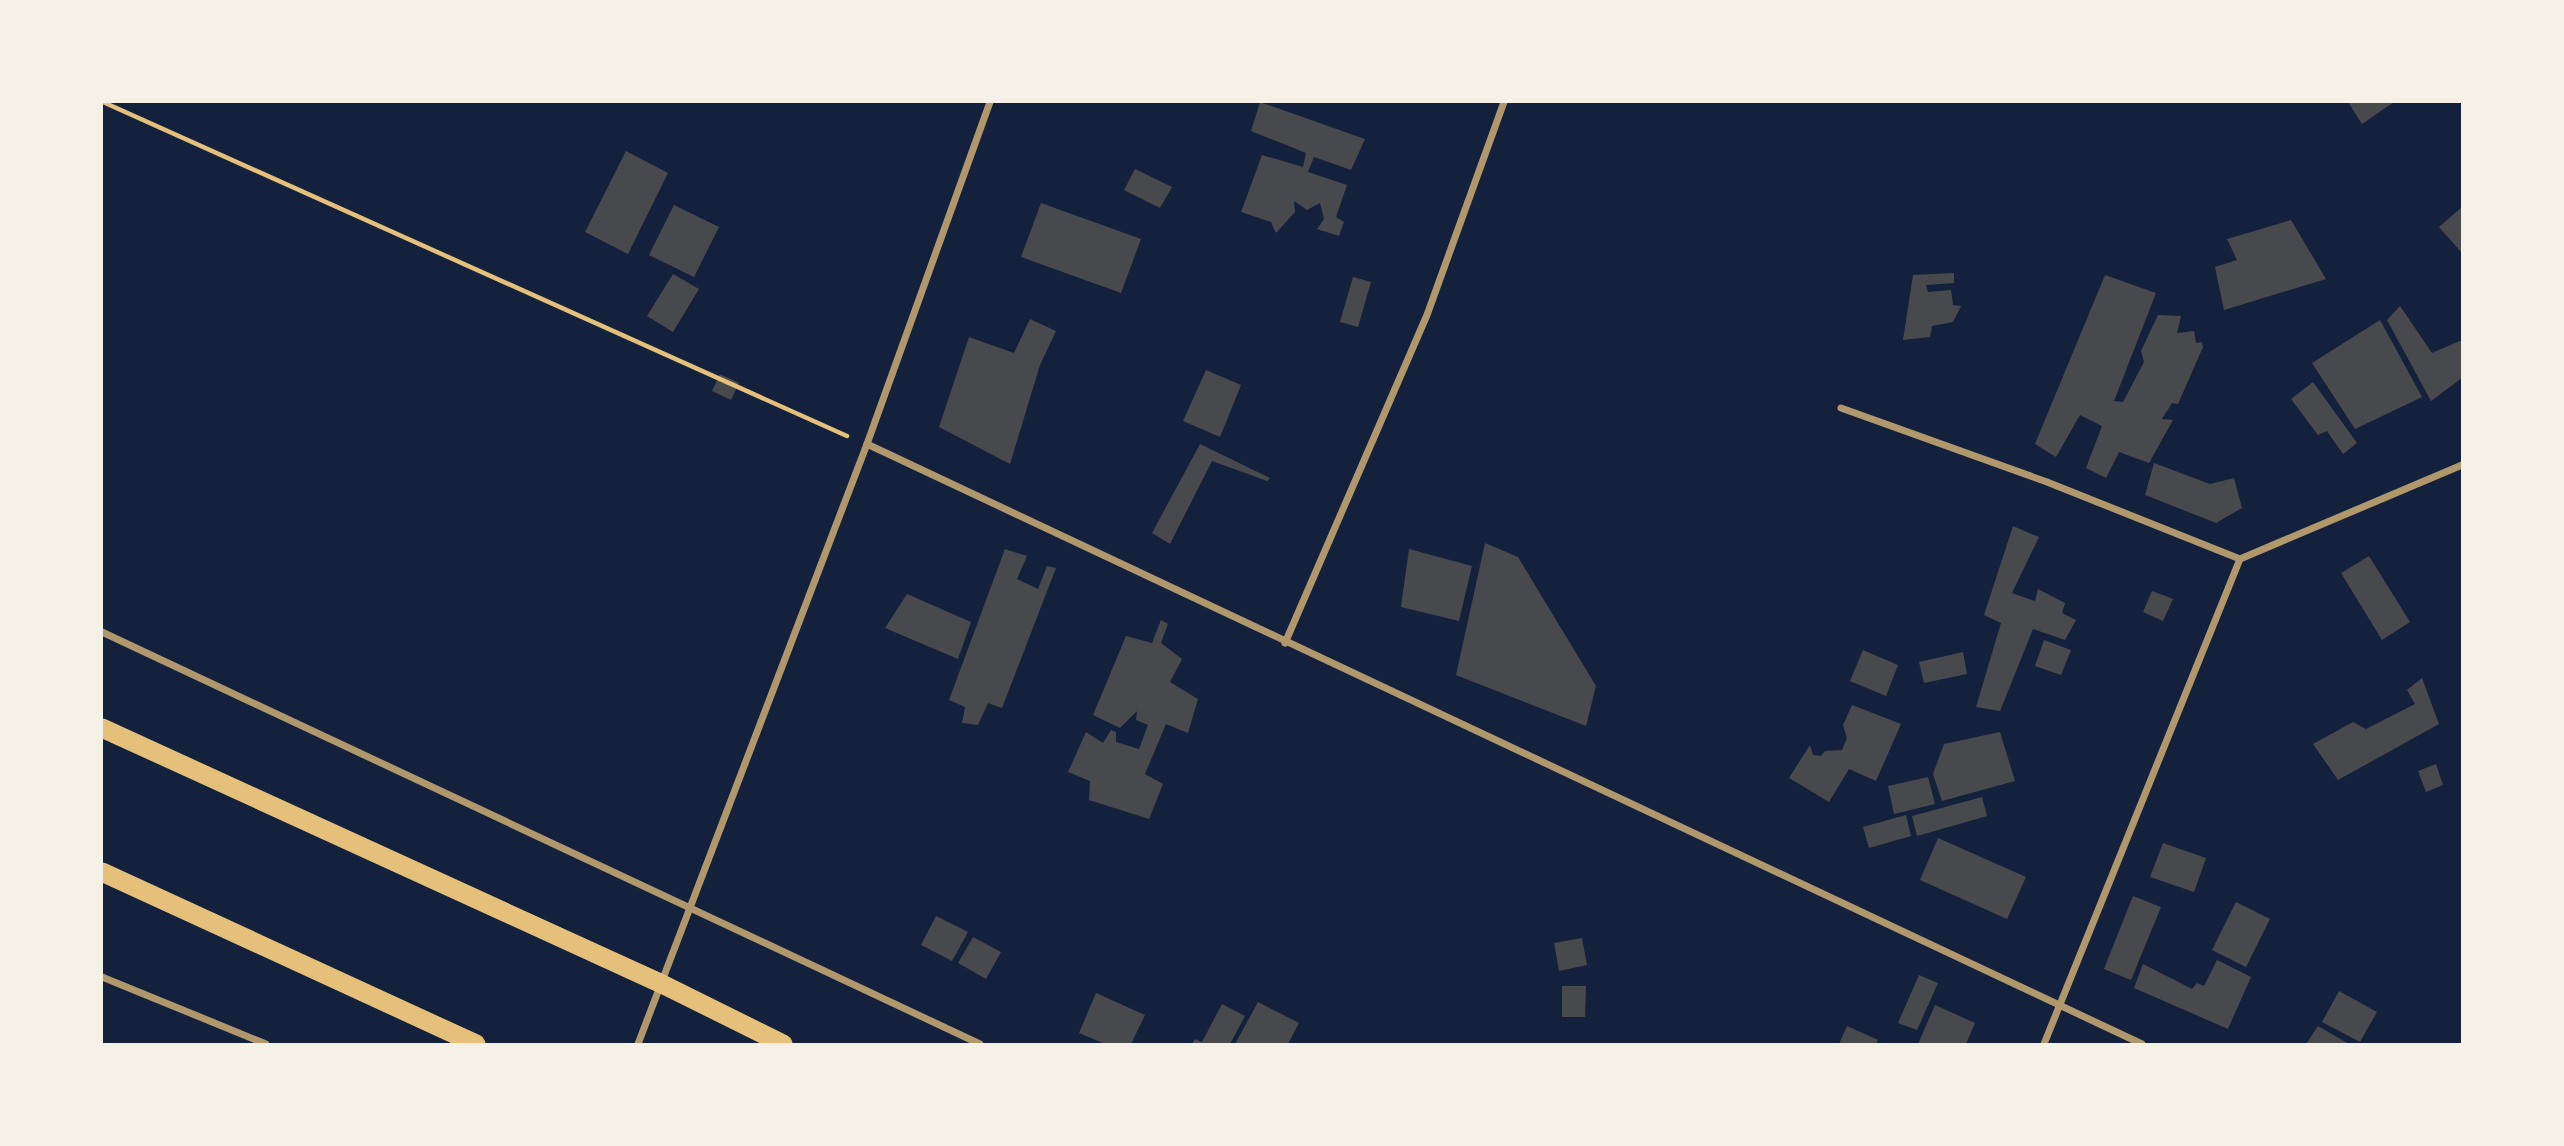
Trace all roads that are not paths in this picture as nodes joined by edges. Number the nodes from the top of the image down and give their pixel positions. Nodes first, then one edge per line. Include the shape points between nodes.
1 (990, 102) edge
2 (1504, 102) edge
3 (1841, 408) dead end
4 (867, 444) junction
5 (2462, 465) edge
6 (2240, 559) junction
7 (102, 632) edge
8 (1285, 643) junction
9 (102, 728) edge
10 (102, 872) edge
11 (691, 910) junction
12 (102, 977) edge
13 (662, 984) junction
14 (2058, 1007) junction
15 (266, 1045) edge
16 (476, 1045) edge
17 (638, 1045) edge
18 (783, 1045) edge
19 (980, 1045) edge
20 (2044, 1045) edge
21 (2142, 1045) edge

1 - 4 street
2 - 8 street via 1427,315
3 - 6 street via 2047,482
4 - 8 street
4 - 11 street
5 - 6 street
6 - 14 street
7 - 11 street
8 - 14 street
9 - 13 highway
10 - 16 highway
11 - 13 street
11 - 19 street
12 - 15 street
13 - 17 street
13 - 18 highway
14 - 20 street
14 - 21 street

